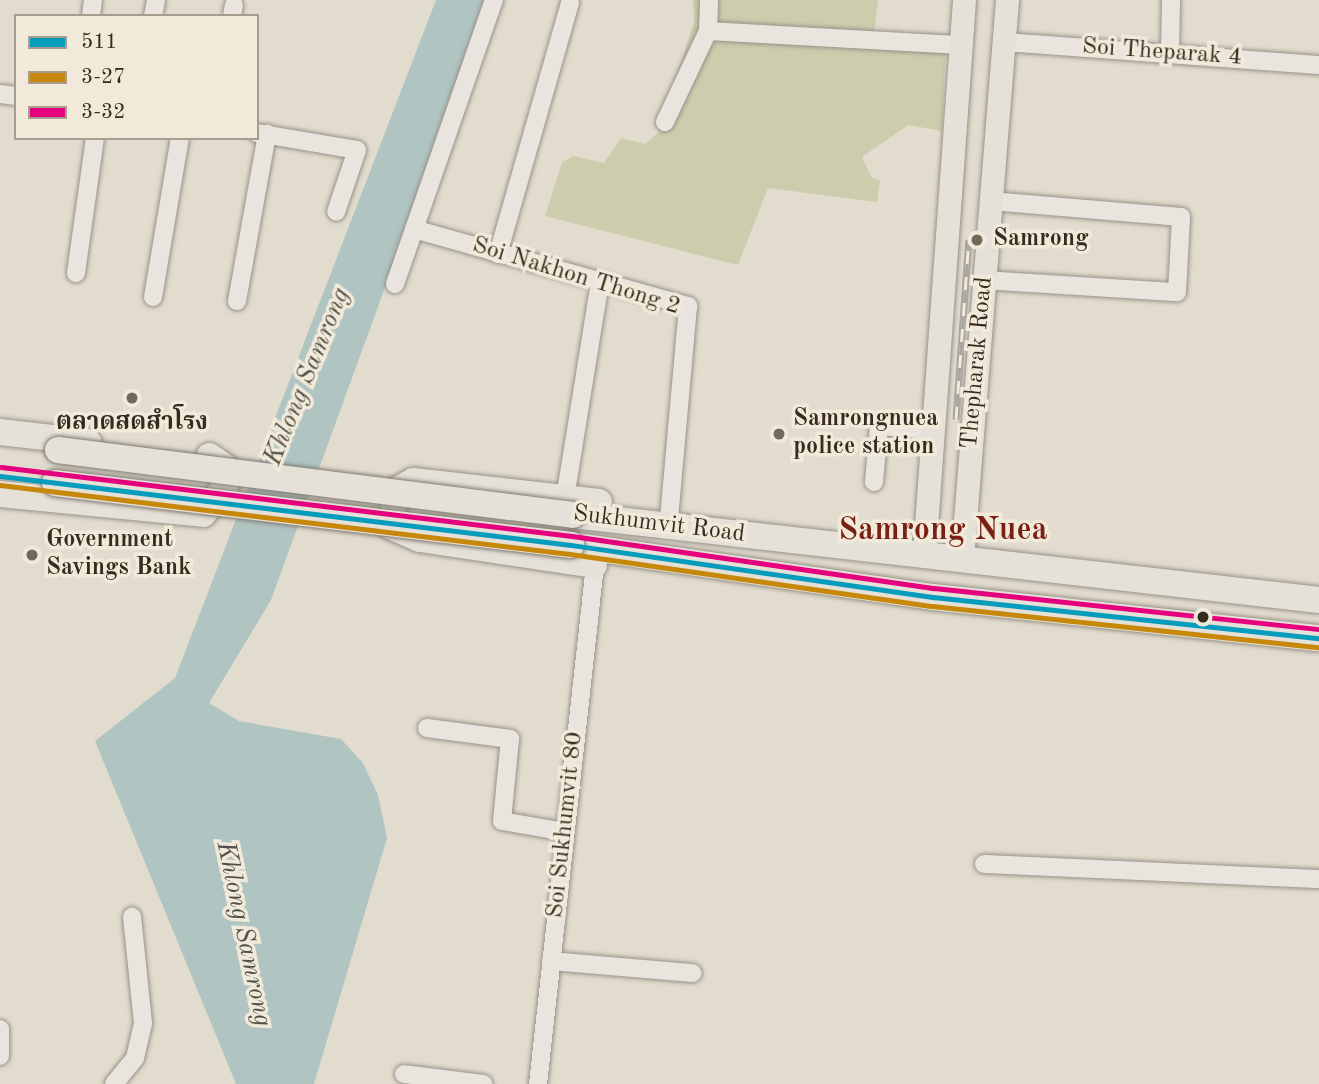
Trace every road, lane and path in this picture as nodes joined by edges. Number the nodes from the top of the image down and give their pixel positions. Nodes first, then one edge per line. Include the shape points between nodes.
1 (494, 0) edge
2 (709, 0) edge
3 (964, 0) edge
4 (1007, 0) edge
5 (1171, 0) edge
6 (570, 3) dead end
7 (708, 31) junction
8 (1004, 42) junction
9 (961, 45) junction
10 (1170, 54) junction
11 (1319, 65) edge
12 (665, 122) dead end
13 (262, 134) edge
14 (95, 140) edge
15 (180, 140) edge
16 (990, 201) junction
17 (336, 212) dead end
18 (414, 229) junction
19 (498, 254) junction
20 (76, 272) dead end
21 (984, 279) junction
22 (600, 282) junction
23 (395, 284) dead end
24 (153, 297) dead end
25 (237, 301) dead end
26 (933, 430) junction
27 (0, 432) edge
28 (0, 442) edge
29 (0, 476) edge
30 (874, 482) dead end
31 (0, 494) edge
32 (569, 506) junction
33 (668, 528) junction
34 (787, 541) junction
35 (924, 554) junction
36 (962, 558) junction
37 (689, 564) junction
38 (595, 565) junction
39 (783, 577) junction
40 (933, 597) junction
41 (1319, 600) edge
42 (1319, 638) edge
43 (426, 728) dead end
44 (565, 832) junction
45 (984, 864) dead end
46 (1319, 879) edge
47 (132, 917) dead end
48 (551, 961) junction
49 (692, 973) dead end
50 (0, 1029) edge
51 (0, 1056) edge
52 (404, 1074) dead end
53 (114, 1084) edge
54 (483, 1084) edge
55 (538, 1084) edge

1 - 18 street
2 - 7 street
3 - 9 main road, Thepharak Road
4 - 8 main road, Thepharak Road
5 - 10 street
6 - 19 street
7 - 9 street
7 - 12 street
8 - 10 street, Soi Theparak 4
8 - 16 main road, Thepharak Road
9 - 26 main road, Thepharak Road
10 - 11 street, Soi Theparak 4
13 - 17 street via 357,150
13 - 25 street
14 - 20 street
15 - 24 street
16 - 21 main road, Thepharak Road
16 - 21 street via 1181,217 1177,292
18 - 19 street, Soi Nakhon Thong 2
18 - 23 street
19 - 22 street, Soi Nakhon Thong 2
21 - 36 main road, Thepharak Road
22 - 32 street
22 - 33 street, Soi Nakhon Thong 2 via 690,308
26 - 30 street via 879,426
26 - 35 main road, Thepharak Road
27 - 31 highway via 213,457 225,467 221,494 203,514
28 - 32 highway, Sukhumvit Road, bridge
29 - 37 highway, Sukhumvit Road, bridge via 571,545
32 - 33 highway, Sukhumvit Road
32 - 38 highway via 413,481 397,490 390,526 420,539
33 - 34 highway, Sukhumvit Road
34 - 35 highway, Sukhumvit Road
34 - 39 highway
35 - 36 highway, Sukhumvit Road
35 - 40 highway
36 - 40 highway
36 - 41 highway, Sukhumvit Road
37 - 38 highway via 650,570
37 - 39 highway, Sukhumvit Road
38 - 44 street, Soi Sukhumvit 80
39 - 40 highway, Sukhumvit Road
40 - 42 highway, Sukhumvit Road
43 - 44 street via 510,739 502,821
44 - 48 street, Soi Sukhumvit 80
45 - 46 street
47 - 53 street via 143,1023 135,1058
48 - 49 street
48 - 55 street, Soi Sukhumvit 80
50 - 51 street
52 - 54 street

